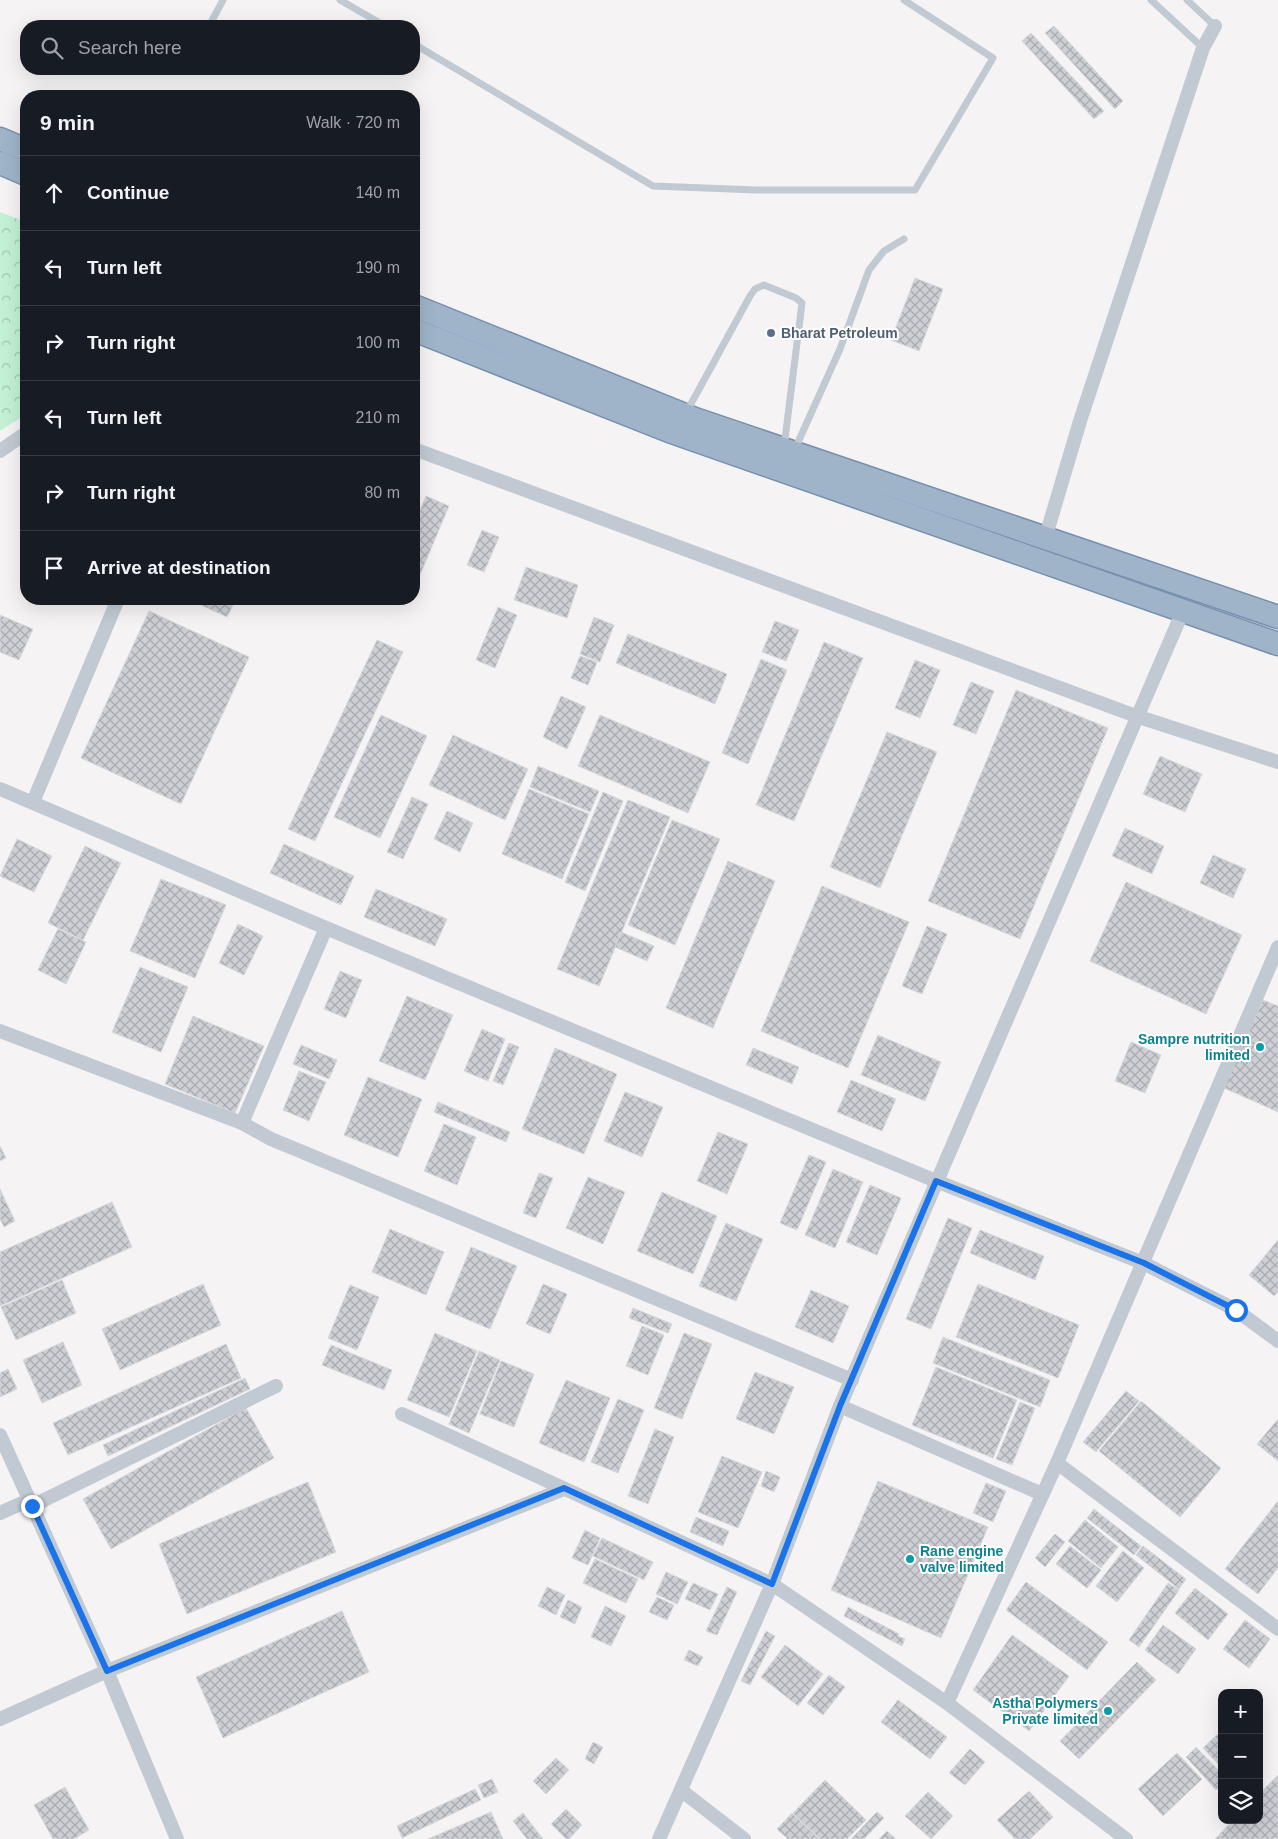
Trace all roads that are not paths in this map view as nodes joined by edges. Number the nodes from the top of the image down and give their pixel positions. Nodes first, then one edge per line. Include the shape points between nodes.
1 (223, 0) edge
2 (340, 0) edge
3 (904, 0) edge
4 (1151, 0) edge
5 (1187, 0) edge
6 (212, 20) edge
7 (374, 20) edge
8 (1215, 26) joint
9 (420, 48) edge
10 (1203, 48) junction
11 (0, 139) edge
12 (20, 147) edge
13 (0, 163) edge
14 (20, 171) edge
15 (904, 239) dead end
16 (420, 308) edge
17 (420, 332) edge
18 (684, 415) junction
19 (20, 437) edge
20 (0, 451) edge
21 (420, 451) edge
22 (788, 452) junction
23 (1044, 539) junction
24 (116, 605) edge
25 (1183, 611) junction
26 (1278, 617) edge
27 (1278, 644) edge
28 (1136, 716) junction
29 (1278, 762) edge
30 (0, 789) edge
31 (34, 802) junction
32 (326, 928) junction
33 (1278, 947) edge
34 (0, 1031) edge
35 (242, 1123) junction
36 (936, 1181) junction
37 (1144, 1263) junction
38 (1278, 1341) edge
39 (852, 1380) junction
40 (276, 1386) dead end
41 (840, 1406) junction
42 (402, 1414) dead end
43 (0, 1435) edge
44 (1057, 1463) junction
45 (564, 1488) junction
46 (1042, 1494) junction
47 (30, 1503) junction
48 (0, 1513) edge
49 (772, 1584) junction
50 (1278, 1629) edge
51 (107, 1671) junction
52 (946, 1704) junction
53 (0, 1719) edge
54 (682, 1791) junction
55 (177, 1839) edge
56 (659, 1839) edge
57 (744, 1839) edge
58 (1126, 1839) edge

1 - 6 lane
2 - 7 lane
3 - 9 lane via 993,58 915,190 653,186
4 - 10 lane
5 - 8 lane
8 - 10 street
10 - 23 street
11 - 12 highway
13 - 14 highway
15 - 22 lane via 884,251 869,270 840,349
16 - 18 highway
17 - 25 highway via 669,431
18 - 22 highway
18 - 22 lane via 750,296 764,285 802,303
19 - 20 street
21 - 28 street
22 - 23 highway
23 - 26 highway
24 - 31 street
25 - 27 highway
25 - 28 street
28 - 29 street
28 - 36 street
30 - 31 street
31 - 32 street
32 - 35 street
32 - 36 street
33 - 37 street
34 - 35 street
35 - 39 street via 270,1139
36 - 37 street
36 - 39 street
37 - 38 street via 1236,1310
37 - 44 street
39 - 41 street
40 - 47 street
41 - 46 street
41 - 49 street
42 - 45 street
43 - 47 street
44 - 46 street
44 - 50 street
45 - 49 street
45 - 51 street
46 - 52 street
47 - 48 street
47 - 51 street
49 - 52 street
49 - 54 street
51 - 53 street
51 - 55 street
52 - 58 street
54 - 56 street
54 - 57 street

